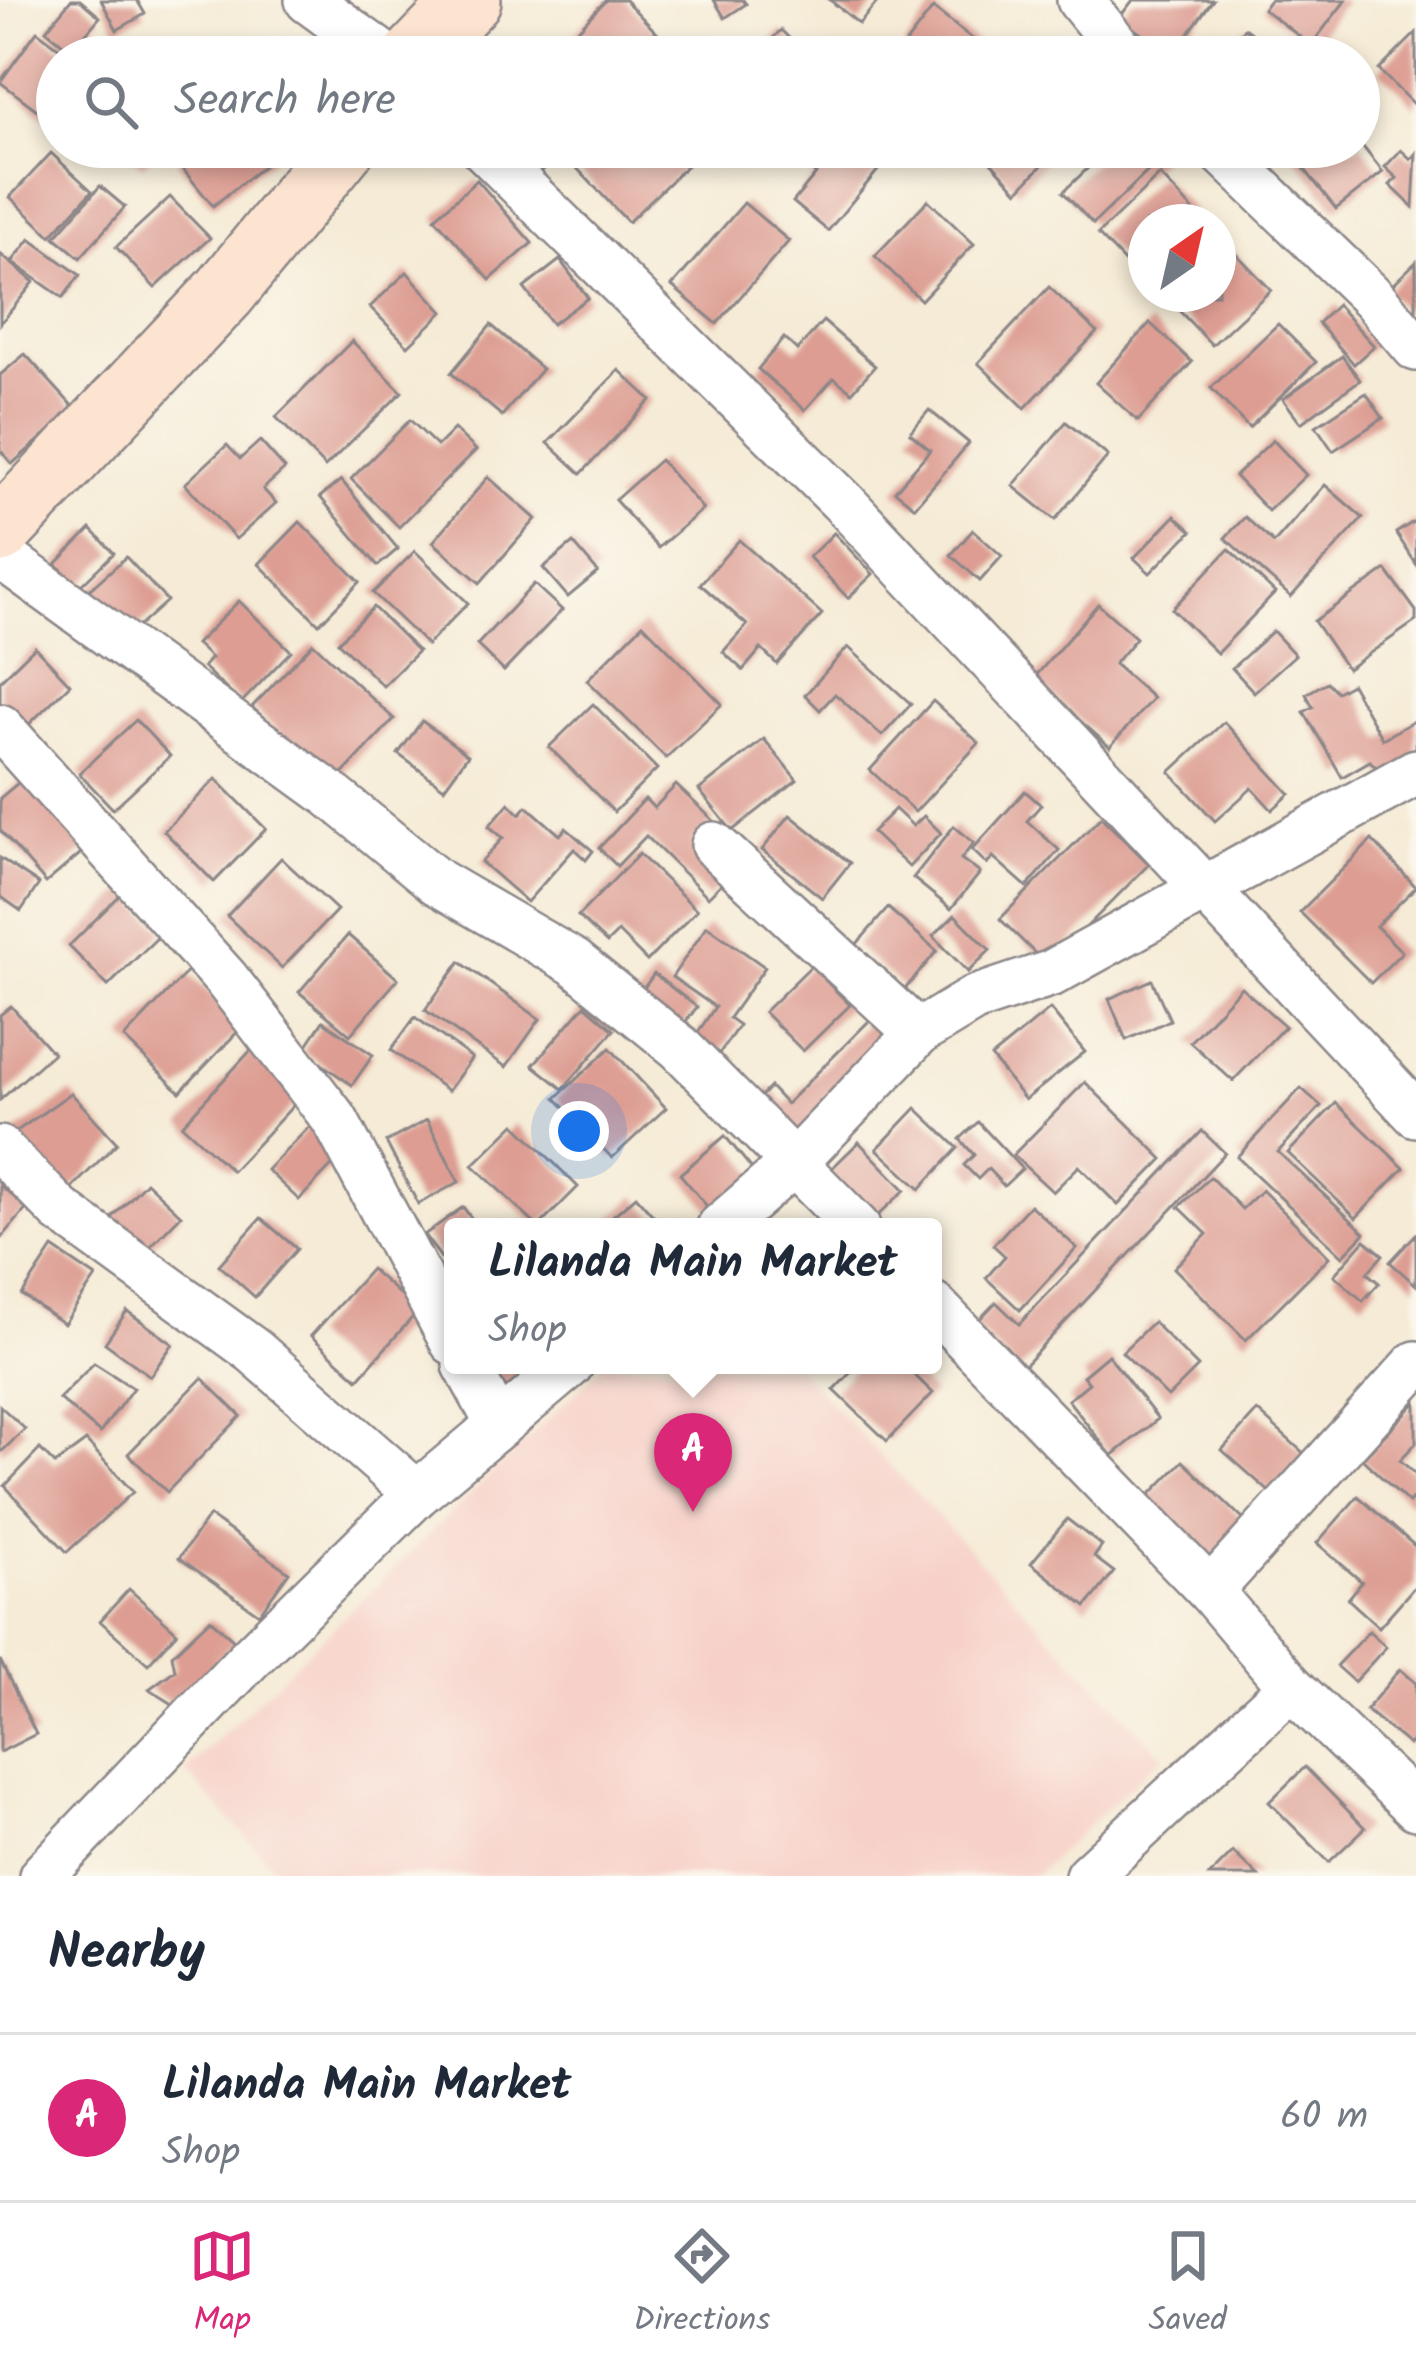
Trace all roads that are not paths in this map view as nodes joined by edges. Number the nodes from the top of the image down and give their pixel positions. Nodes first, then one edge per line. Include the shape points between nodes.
1 (308, 0) edge
2 (469, 0) edge
3 (1080, 0) edge
4 (357, 36) edge
5 (434, 36) edge
6 (1109, 36) edge
7 (326, 168) edge
8 (503, 168) edge
9 (1238, 168) edge
10 (1416, 348) edge
11 (0, 531) edge
12 (0, 555) edge
13 (0, 728) edge
14 (1416, 772) edge
15 (714, 845) dead end
16 (1202, 890) junction
17 (918, 1033) junction
18 (1416, 1114) edge
19 (0, 1149) edge
20 (794, 1163) junction
21 (730, 1218) edge
22 (848, 1218) edge
23 (942, 1314) edge
24 (444, 1325) edge
25 (1416, 1364) edge
26 (471, 1374) edge
27 (559, 1374) edge
28 (500, 1424) junction
29 (417, 1494) junction
30 (1210, 1591) junction
31 (1291, 1687) junction
32 (1416, 1807) edge
33 (42, 1876) edge
34 (1088, 1876) edge

1 - 4 street
2 - 5 street
3 - 6 street
7 - 11 street via 224,293
8 - 16 street via 843,502
9 - 10 street
12 - 20 street via 331,795 437,882 574,962 679,1047
13 - 24 street via 226,979 335,1120
14 - 16 street
15 - 17 street
16 - 17 street via 1052,973 974,999
16 - 18 street
17 - 20 street
19 - 29 street via 60,1210 254,1351
20 - 21 street
20 - 22 street
23 - 30 street
25 - 30 street
26 - 28 street
27 - 28 street
28 - 29 street
29 - 33 street
30 - 31 street
31 - 32 street
31 - 34 street

